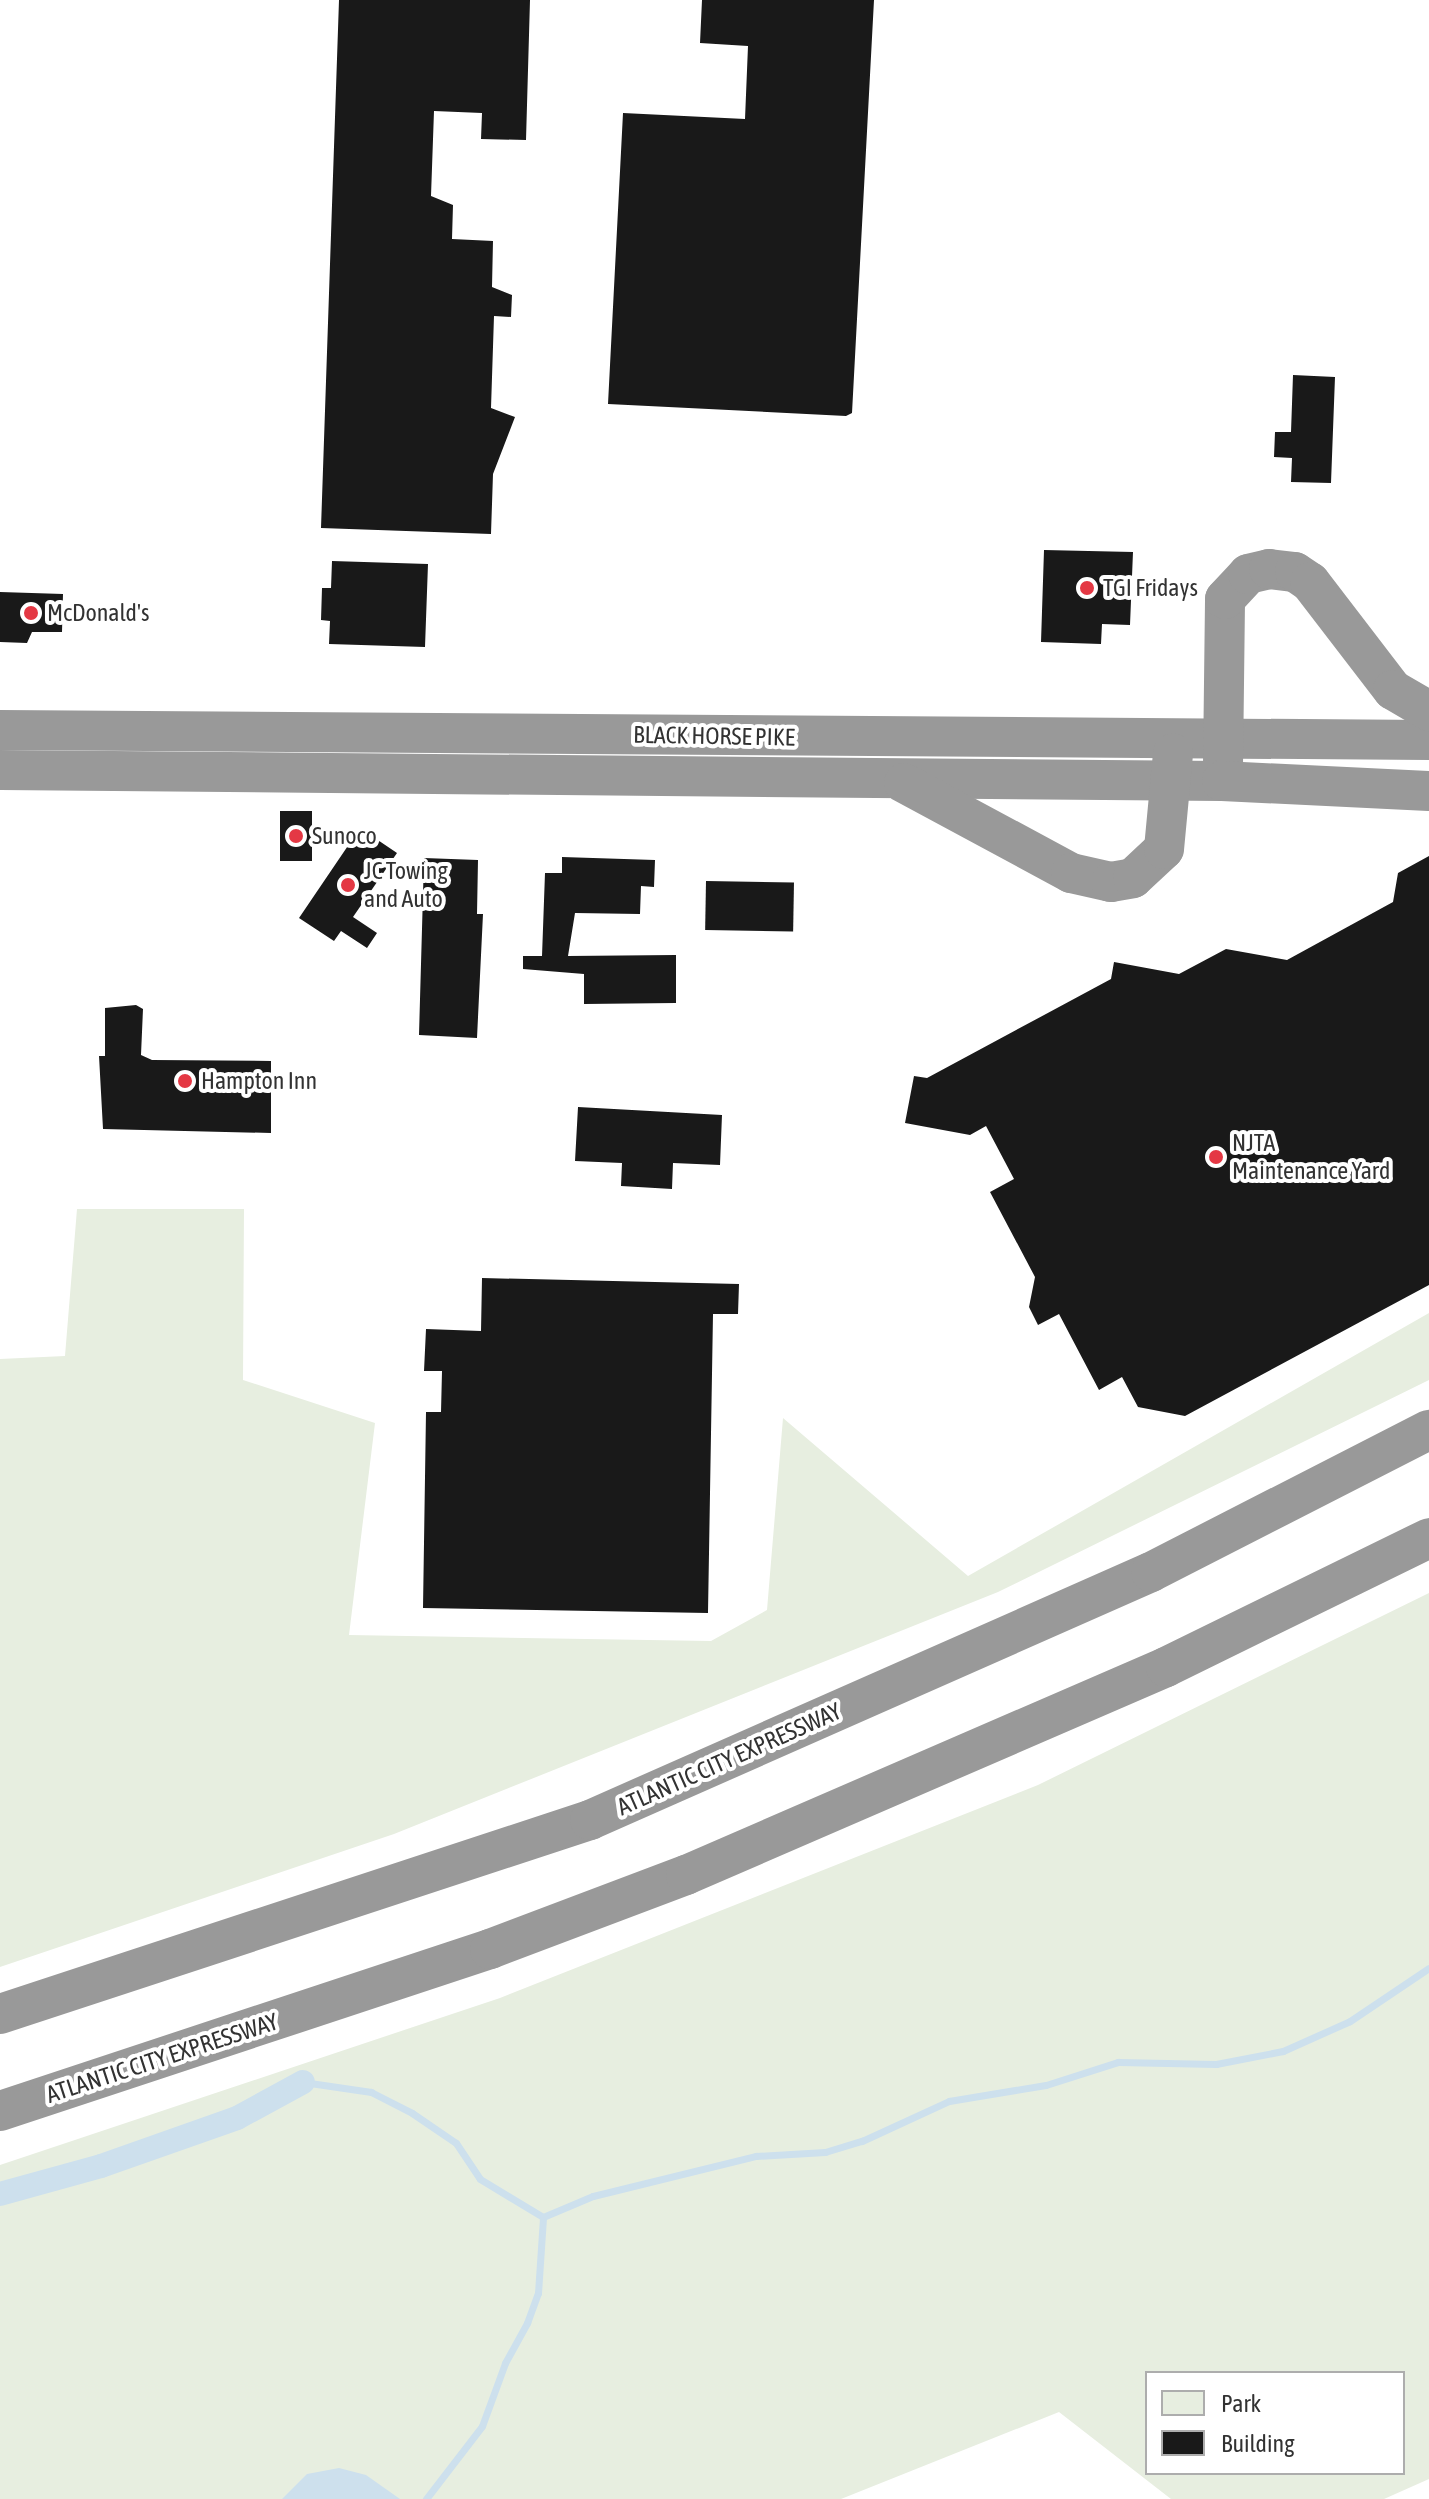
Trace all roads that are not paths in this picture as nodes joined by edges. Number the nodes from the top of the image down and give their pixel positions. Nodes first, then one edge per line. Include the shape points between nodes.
1 (1429, 711) edge
2 (0, 730) edge
3 (1173, 740) junction
4 (1224, 740) junction
5 (1429, 740) edge
6 (0, 770) edge
7 (900, 781) junction
8 (1173, 781) junction
9 (1222, 781) junction
10 (1429, 791) edge
11 (1429, 1408) edge
12 (1429, 1430) edge
13 (1429, 1538) edge
14 (1151, 1572) junction
15 (0, 2014) edge
16 (0, 2111) edge

1 - 4 highway via 1393,690 1310,582 1295,572 1269,569 1248,574 1225,599
2 - 3 highway, BLACK HORSE PIKE
3 - 4 highway, BLACK HORSE PIKE
3 - 8 highway
4 - 5 highway, BLACK HORSE PIKE
4 - 9 highway
6 - 7 highway, BLACK HORSE PIKE
7 - 8 highway, BLACK HORSE PIKE
7 - 8 highway via 1059,867 1111,882 1133,878 1164,849
8 - 9 highway, BLACK HORSE PIKE
9 - 10 highway, BLACK HORSE PIKE
11 - 14 highway
12 - 14 highway, ATLANTIC CITY EXPRESSWAY
13 - 16 highway, ATLANTIC CITY EXPRESSWAY via 1166,1667 686,1875 490,1949
14 - 15 highway, ATLANTIC CITY EXPRESSWAY via 590,1820

